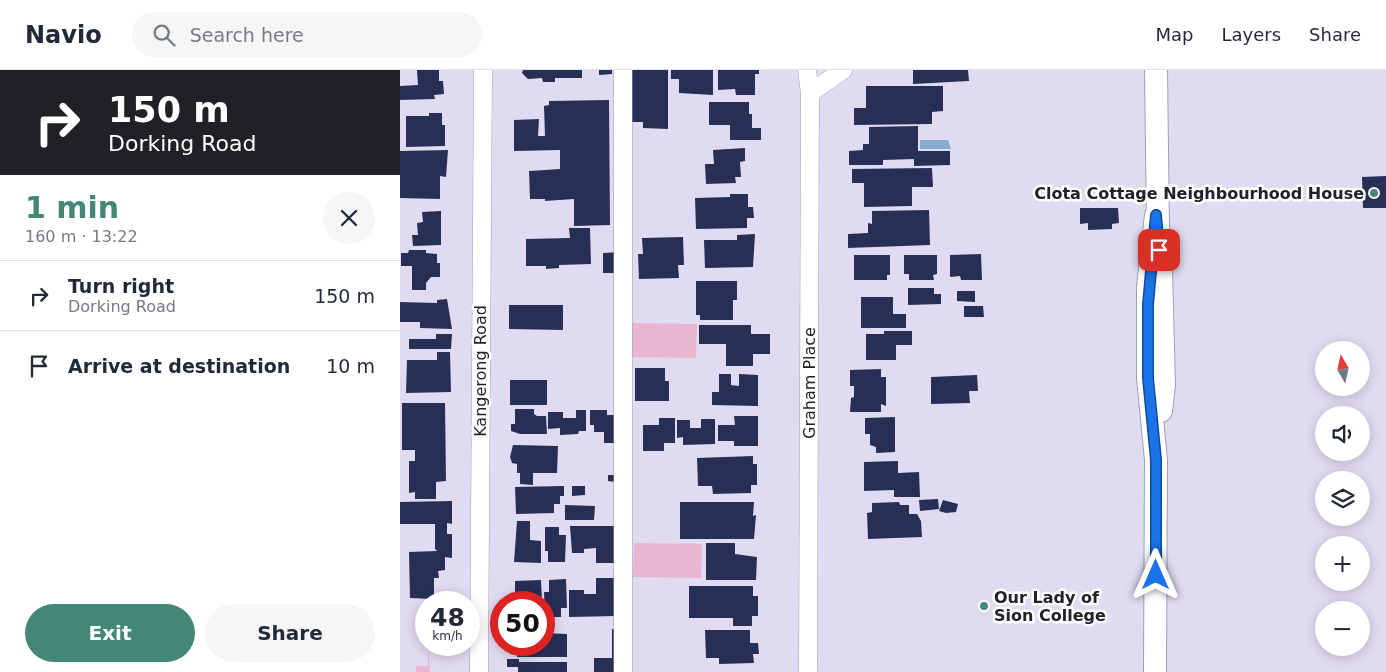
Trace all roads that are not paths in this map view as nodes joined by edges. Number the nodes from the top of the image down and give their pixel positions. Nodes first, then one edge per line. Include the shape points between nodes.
1 (483, 70) edge
2 (623, 70) edge
3 (807, 70) edge
4 (843, 70) edge
5 (1156, 70) edge
6 (810, 93) junction
7 (479, 672) edge
8 (623, 672) edge
9 (808, 672) edge
10 (1155, 672) edge

1 - 7 street, Kangerong Road
2 - 8 street
3 - 6 street, Graham Place
4 - 6 street
5 - 10 main road via 1156,323 1164,385 1156,460
6 - 9 street, Graham Place

